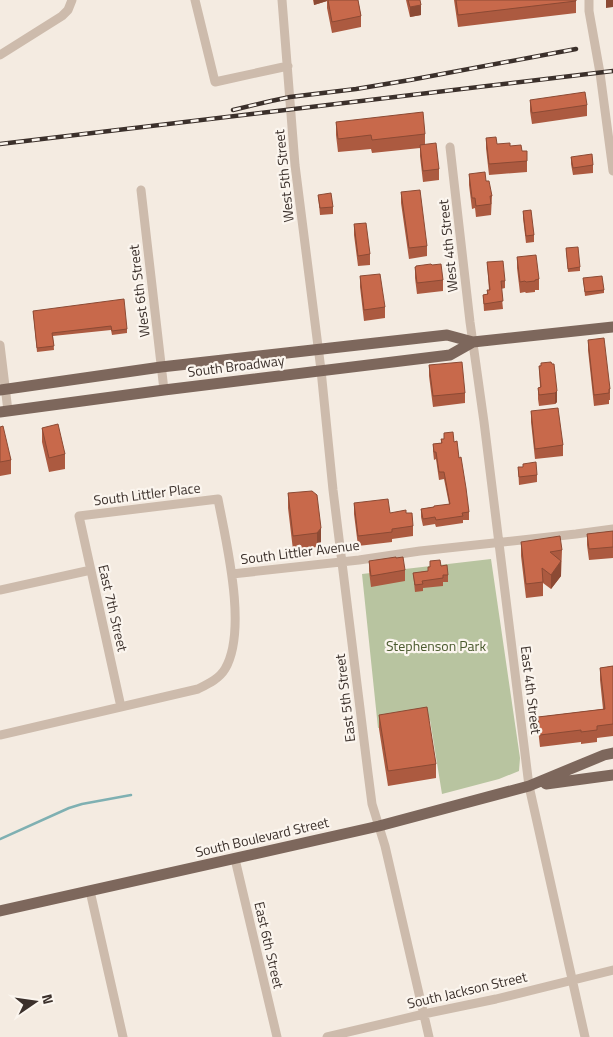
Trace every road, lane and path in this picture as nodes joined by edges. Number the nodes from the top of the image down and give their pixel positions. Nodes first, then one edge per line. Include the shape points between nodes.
1 (72, 0) edge
2 (195, 0) edge
3 (282, 0) edge
4 (589, 0) edge
5 (0, 55) edge
6 (288, 66) junction
7 (450, 147) dead end
8 (613, 171) edge
9 (141, 190) dead end
10 (613, 327) edge
11 (473, 342) junction
12 (0, 345) edge
13 (317, 349) junction
14 (161, 367) junction
15 (320, 370) junction
16 (3, 390) edge
17 (164, 390) junction
18 (4, 411) edge
19 (79, 516) joint
20 (613, 529) edge
21 (499, 542) junction
22 (342, 561) junction
23 (91, 570) junction
24 (232, 574) junction
25 (0, 590) edge
26 (121, 707) junction
27 (0, 735) edge
28 (613, 753) edge
29 (613, 774) edge
30 (530, 786) junction
31 (379, 826) junction
32 (235, 859) junction
33 (90, 891) junction
34 (0, 912) edge
35 (613, 970) edge
36 (572, 980) junction
37 (424, 1014) junction
38 (123, 1037) edge
39 (277, 1037) edge
40 (327, 1037) edge
41 (429, 1037) edge
42 (585, 1037) edge

1 - 5 street via 62,16
2 - 6 street via 215,82
3 - 6 street, West 5th Street
4 - 8 street
6 - 13 street, West 5th Street via 295,165
7 - 11 street, West 4th Street
9 - 14 street, West 6th Street
10 - 11 main road, South Broadway
11 - 13 main road, South Broadway via 447,335
11 - 15 main road, South Broadway via 450,355
11 - 21 street, East 4th Street
12 - 16 street
13 - 14 main road, South Broadway
13 - 15 street, East 5th Street
14 - 16 main road, South Broadway
14 - 17 street, West 6th Street
15 - 17 main road, South Broadway
15 - 22 street, East 5th Street
16 - 18 street
17 - 18 main road, South Broadway
19 - 23 street, East 7th Street
19 - 24 street, South Littler Place via 218,499
20 - 21 street, South Littler Avenue
21 - 22 street, South Littler Avenue
21 - 30 street, East 4th Street
22 - 24 street, South Littler Avenue
22 - 31 street, East 5th Street via 372,804
23 - 25 street
23 - 26 street, East 7th Street
24 - 26 street, South Littler Avenue via 236,620 232,650 225,670 211,683 198,689
26 - 27 street, South Littler Avenue
28 - 30 main road, South Boulevard Street
29 - 30 main road, South Boulevard Street
30 - 31 main road, South Boulevard Street
30 - 36 street, East 4th Street
31 - 32 main road, South Boulevard Street
31 - 37 street, East 5th Street
32 - 33 main road, South Boulevard Street
32 - 39 street, East 6th Street
33 - 34 main road, South Boulevard Street
33 - 38 street
35 - 36 street, South Jackson Street
36 - 37 street, South Jackson Street
36 - 42 street, East 4th Street
37 - 40 street, South Jackson Street
37 - 41 street, East 5th Street

